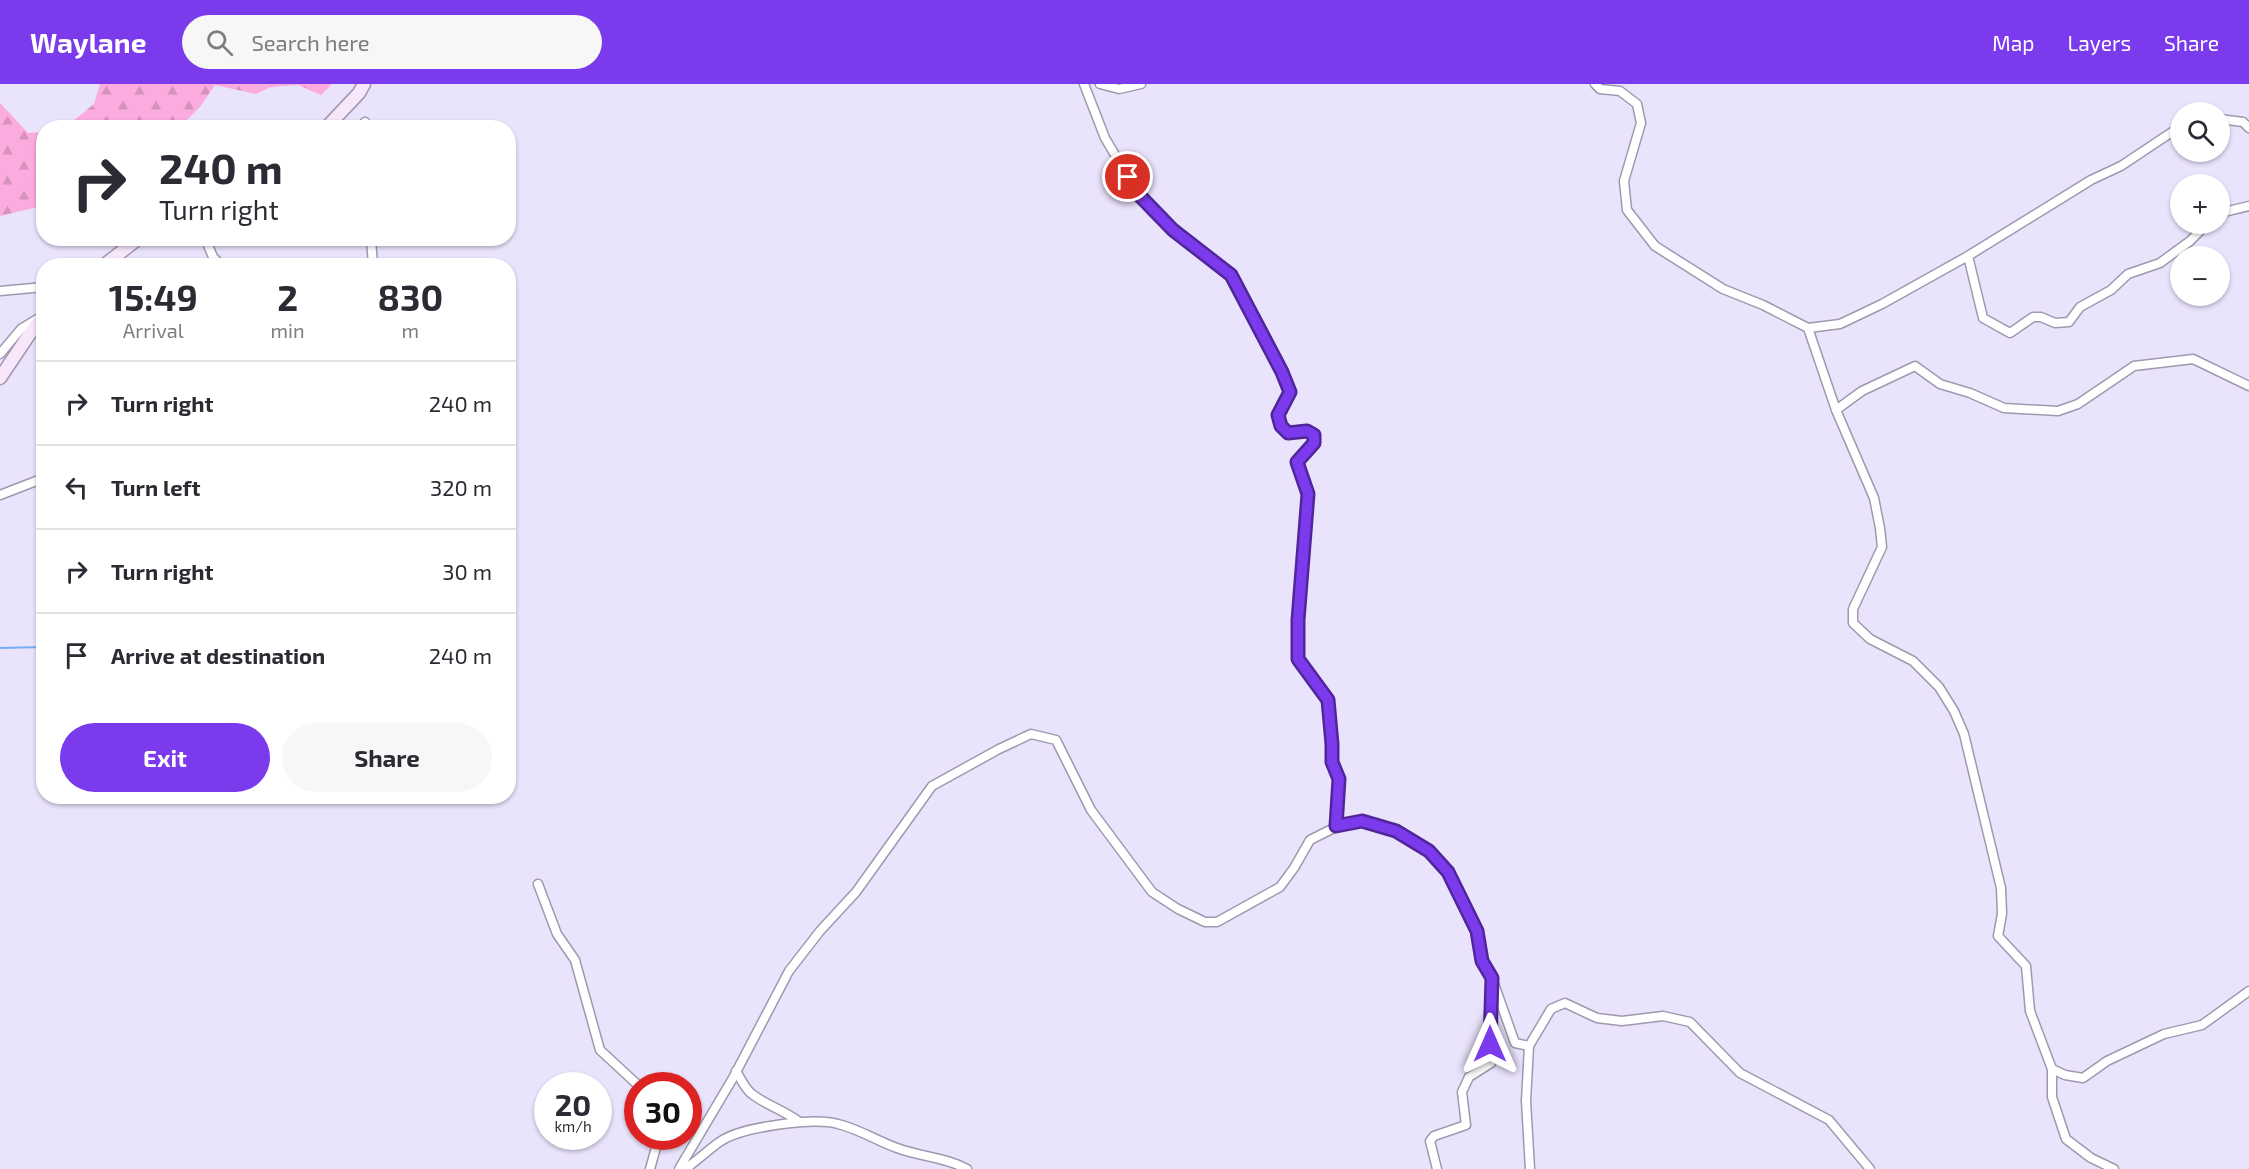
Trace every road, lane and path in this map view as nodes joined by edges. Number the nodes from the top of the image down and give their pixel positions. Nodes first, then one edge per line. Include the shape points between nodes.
1 (364, 84) edge
2 (1084, 84) edge
3 (1100, 84) edge
4 (1141, 84) edge
5 (1595, 84) edge
6 (334, 120) edge
7 (2230, 120) edge
8 (2249, 128) edge
9 (2170, 133) edge
10 (2249, 206) edge
11 (2230, 211) edge
12 (2197, 234) edge
13 (129, 246) edge
14 (1968, 256) junction
15 (113, 258) edge
16 (36, 288) edge
17 (0, 291) edge
18 (36, 321) edge
19 (36, 327) edge
20 (1808, 327) junction
21 (0, 354) edge
22 (0, 378) edge
23 (2249, 386) edge
24 (1836, 410) junction
25 (36, 481) edge
26 (0, 495) edge
27 (1336, 826) junction
28 (538, 884) dead end
29 (1492, 978) junction
30 (2249, 991) edge
31 (1529, 1046) junction
32 (2052, 1069) junction
33 (736, 1071) junction
34 (624, 1072) edge
35 (798, 1121) junction
36 (655, 1150) edge
37 (650, 1169) edge
38 (679, 1169) edge
39 (686, 1169) edge
40 (967, 1169) edge
41 (1437, 1169) edge
42 (1530, 1169) edge
43 (1870, 1169) edge
44 (2114, 1169) edge

1 - 6 street
2 - 27 street via 1105,138 1140,196 1173,230 1231,275 1290,392 1278,415 1281,426 1288,433 1307,431 1314,435 1314,443 1297,462 1308,494 1298,659 1328,700 1332,762 1339,779
3 - 4 street via 1119,89
5 - 20 street via 1599,89 1620,91 1637,104 1641,123 1624,181 1627,210 1655,246 1723,289
7 - 8 street
9 - 14 street
10 - 11 street
12 - 14 street via 2160,263 2128,274 2111,290 2080,307 2069,322 2033,317 2010,333 1983,318
13 - 15 street
14 - 20 street via 1840,324
16 - 17 street
18 - 21 street via 21,329
19 - 22 street
20 - 24 street
23 - 24 street via 2193,359 2134,366 2078,404 2058,411 2004,408 1940,384 1915,366 1862,391
24 - 32 street via 1875,498 1882,547 1853,609 1853,623 1870,639 1913,661 1939,687 1954,711 1964,734 2001,888 1998,936 2026,966 2030,1011
25 - 26 street
27 - 29 street via 1362,821 1382,825 1429,851 1448,872 1464,902 1477,931 1482,961
27 - 33 street via 1310,840 1280,887 1217,922 1205,922 1152,892 1091,810 1056,740 1032,734 932,786 856,892 789,971
28 - 34 street via 557,934 575,960 600,1050
29 - 31 street via 1515,1043
29 - 41 street via 1491,1063 1469,1077 1462,1092 1466,1125 1430,1141
30 - 32 street via 2202,1025 2164,1034 2107,1061 2083,1078
31 - 42 street via 1526,1101
31 - 43 street via 1551,1009 1564,1003 1597,1018 1622,1021 1663,1016 1690,1022 1740,1073 1829,1120
32 - 44 street via 2052,1097 2066,1139
33 - 35 street via 752,1094
33 - 38 street
35 - 39 street via 723,1139
35 - 40 street via 837,1123 900,1150
36 - 37 street

